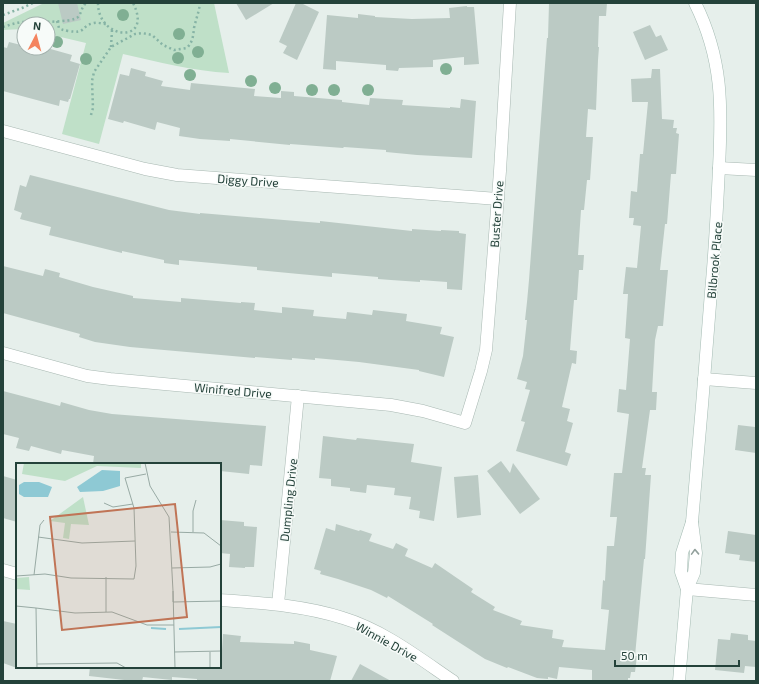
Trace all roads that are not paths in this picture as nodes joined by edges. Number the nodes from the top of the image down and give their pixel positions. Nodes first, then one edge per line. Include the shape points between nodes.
1 (510, 3) edge
2 (695, 3) edge
3 (3, 132) edge
4 (719, 168) junction
5 (756, 170) edge
6 (498, 199) junction
7 (3, 353) edge
8 (704, 379) junction
9 (756, 383) edge
10 (298, 396) junction
11 (464, 423) joint
12 (3, 570) edge
13 (16, 574) edge
14 (686, 589) junction
15 (756, 595) edge
16 (221, 600) edge
17 (278, 604) junction
18 (453, 681) edge
19 (679, 681) edge

1 - 6 street, Buster Drive
2 - 4 street, Bilbrook Place via 704,20 718,73 722,131
3 - 6 street, Diggy Drive via 177,175
4 - 5 street
4 - 8 street, Bilbrook Place via 718,212
6 - 11 street, Buster Drive via 486,350
7 - 10 street, Winifred Drive via 87,376
8 - 9 street
8 - 14 street, Bilbrook Place via 692,522 696,553 694,573
10 - 11 street, Winifred Drive via 391,405
10 - 17 street, Dumpling Drive
12 - 13 street
14 - 15 street
14 - 19 street, Bilbrook Place
16 - 17 street, Winnie Drive
17 - 18 street, Winnie Drive via 315,610 368,628

